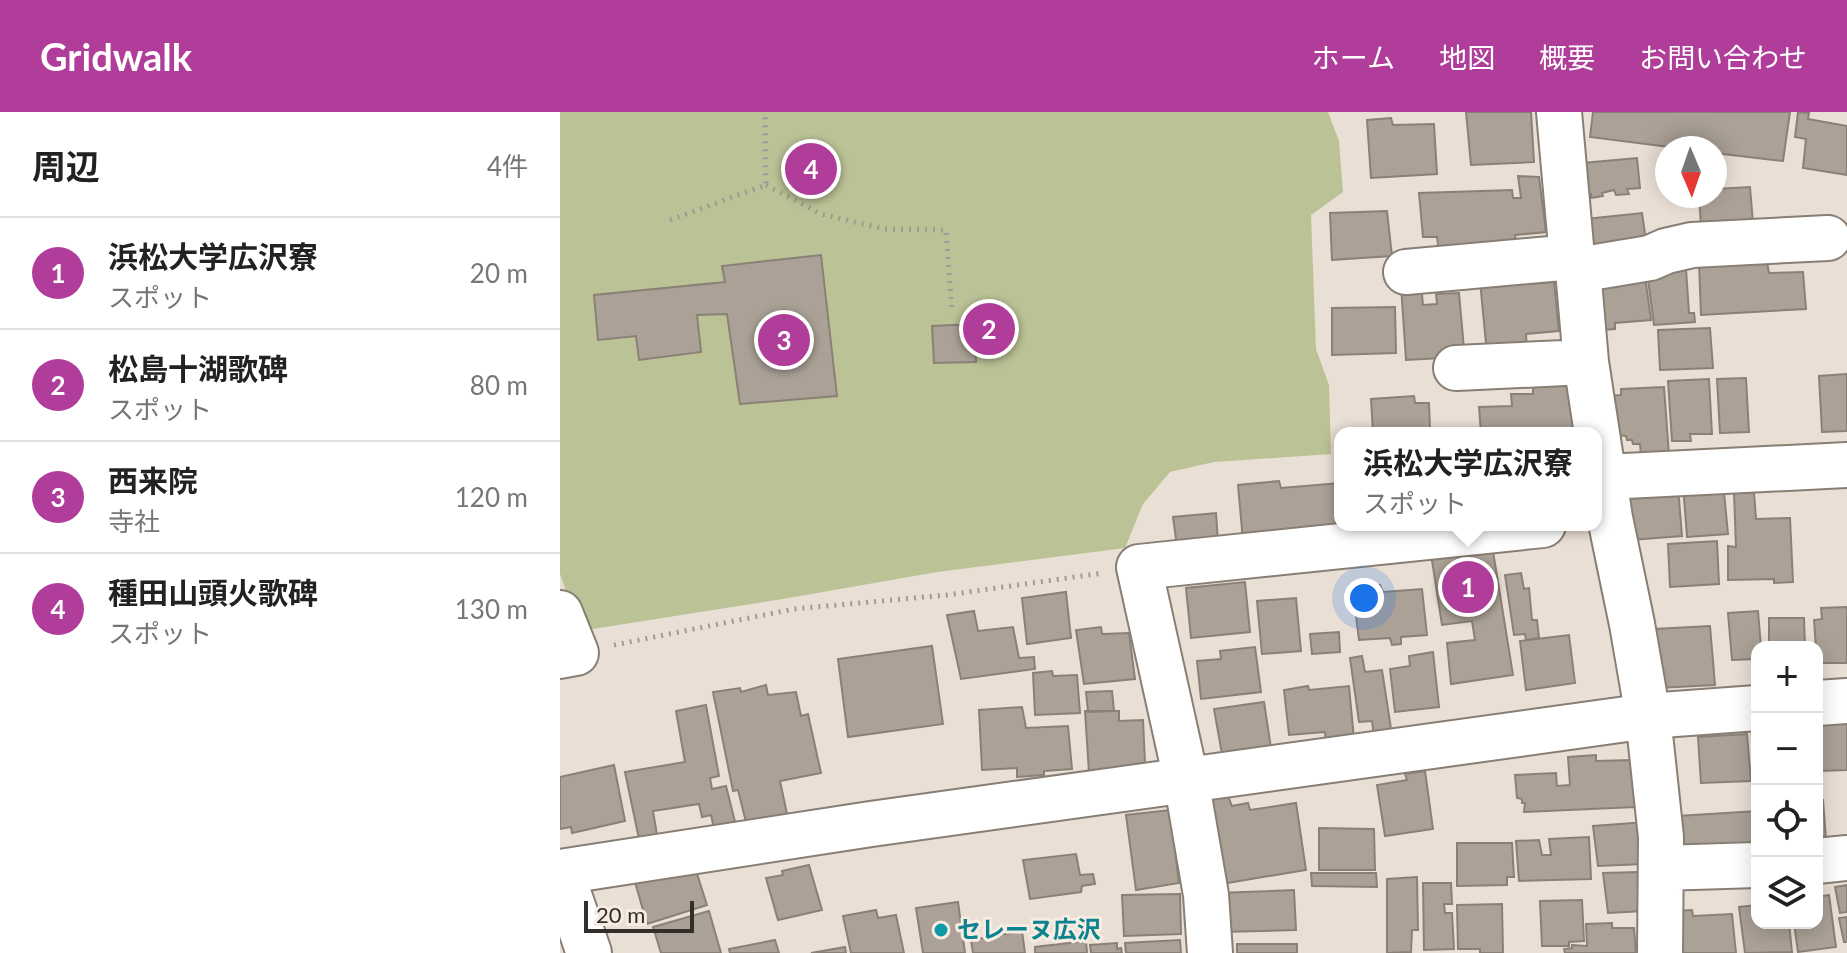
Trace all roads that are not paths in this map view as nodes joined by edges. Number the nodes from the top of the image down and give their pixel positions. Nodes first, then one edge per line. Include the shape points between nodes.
1 (1559, 112) edge
2 (1828, 238) dead end
3 (1575, 264) junction
4 (1406, 272) dead end
5 (1586, 362) junction
6 (1456, 368) dead end
7 (1594, 427) edge
8 (1847, 465) edge
9 (1604, 504) edge
10 (1485, 531) edge
11 (560, 613) edge
12 (568, 654) edge
13 (1847, 701) edge
14 (1823, 703) edge
15 (1751, 708) edge
16 (1648, 716) junction
17 (1186, 779) junction
18 (1847, 858) edge
19 (1823, 860) edge
20 (1751, 865) edge
21 (1661, 868) junction
22 (560, 872) edge
23 (589, 953) edge
24 (1210, 953) edge
25 (1660, 953) edge

1 - 3 street
2 - 3 street via 1692,245 1650,258
3 - 4 street
3 - 5 street
5 - 6 street
5 - 7 street
8 - 9 street
9 - 16 street
10 - 17 street via 1139,567
11 - 12 street
13 - 14 street
15 - 16 street
16 - 17 street
16 - 21 street
17 - 22 street
17 - 24 street
18 - 19 street
20 - 21 street
21 - 25 street
22 - 23 street

